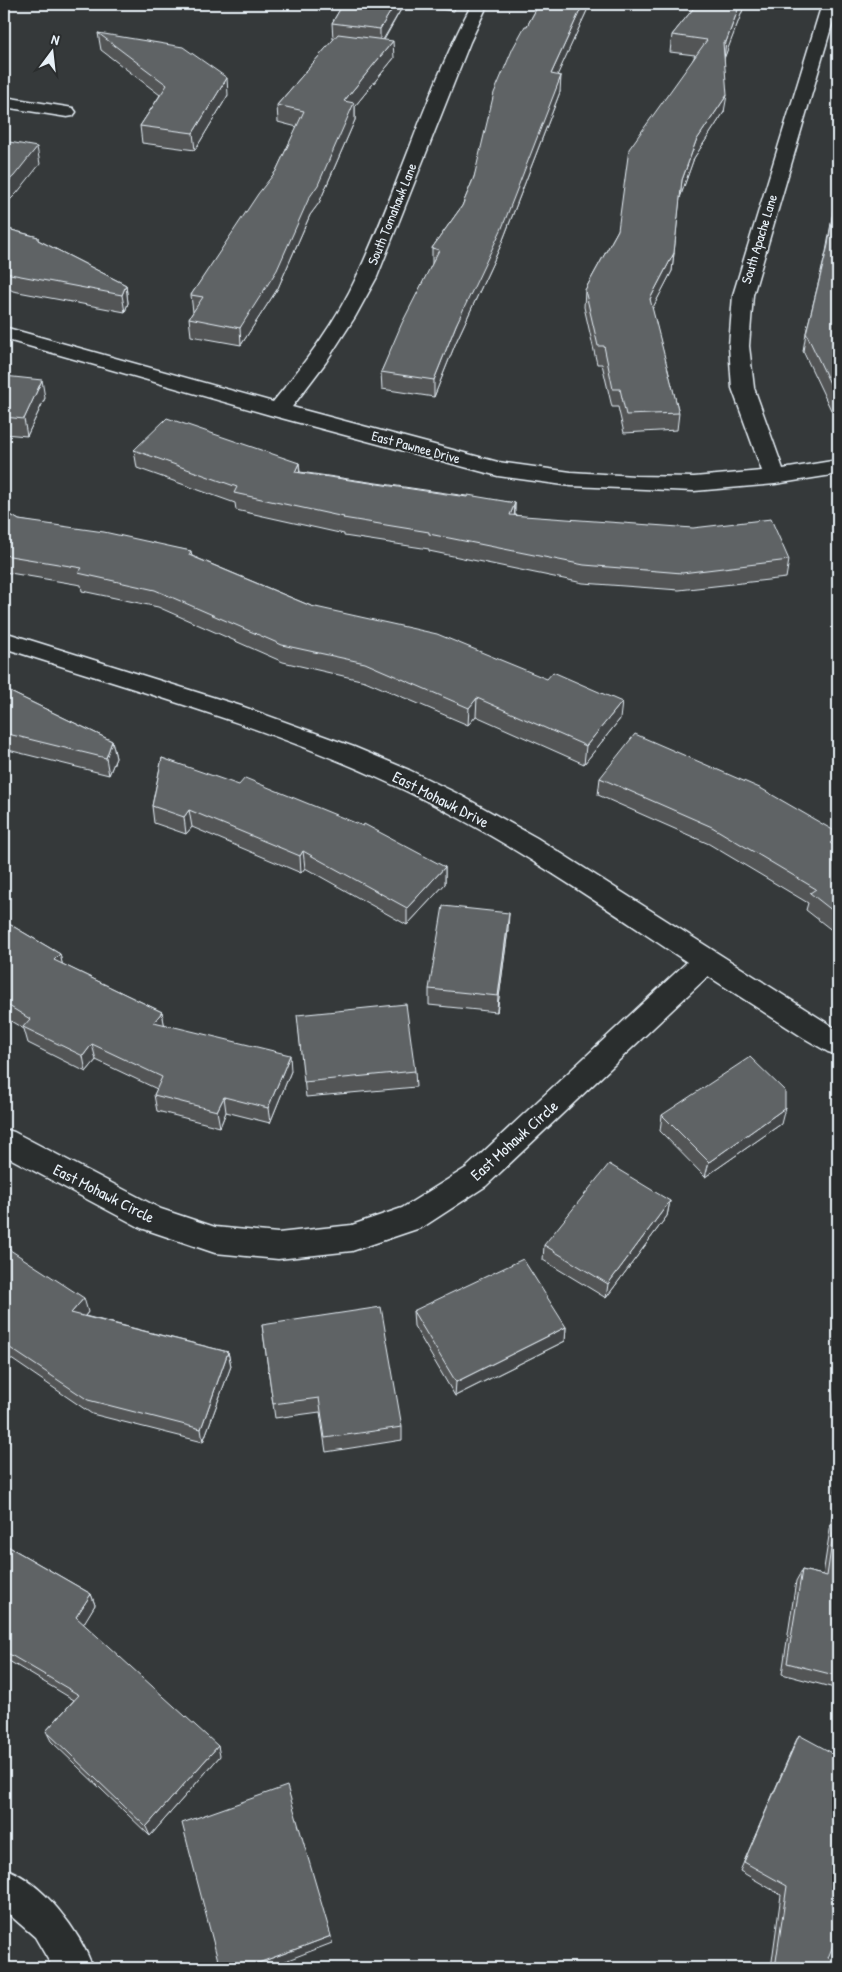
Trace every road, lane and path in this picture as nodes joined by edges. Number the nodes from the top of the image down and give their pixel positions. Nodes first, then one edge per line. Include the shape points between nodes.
1 (480, 4) edge
2 (830, 4) edge
3 (4, 102) edge
4 (66, 112) dead end
5 (4, 334) edge
6 (278, 410) junction
7 (838, 467) edge
8 (775, 477) junction
9 (4, 640) edge
10 (706, 961) junction
11 (838, 1044) edge
12 (4, 1141) edge
13 (4, 1886) edge
14 (74, 1968) edge

1 - 6 street, South Tomahawk Lane via 367,277 316,362
2 - 8 street, South Apache Lane via 743,295 739,346 743,388
3 - 4 street
5 - 6 street, East Pawnee Drive
6 - 8 street, East Pawnee Drive via 498,469 561,478 694,484
7 - 8 street, East Pawnee Drive
9 - 10 street, East Mohawk Drive via 350,755 452,802 542,852
10 - 11 street, East Mohawk Drive
10 - 12 street, East Mohawk Circle via 476,1177 412,1218 352,1238 278,1246 215,1240 152,1220
13 - 14 street via 48,1924

